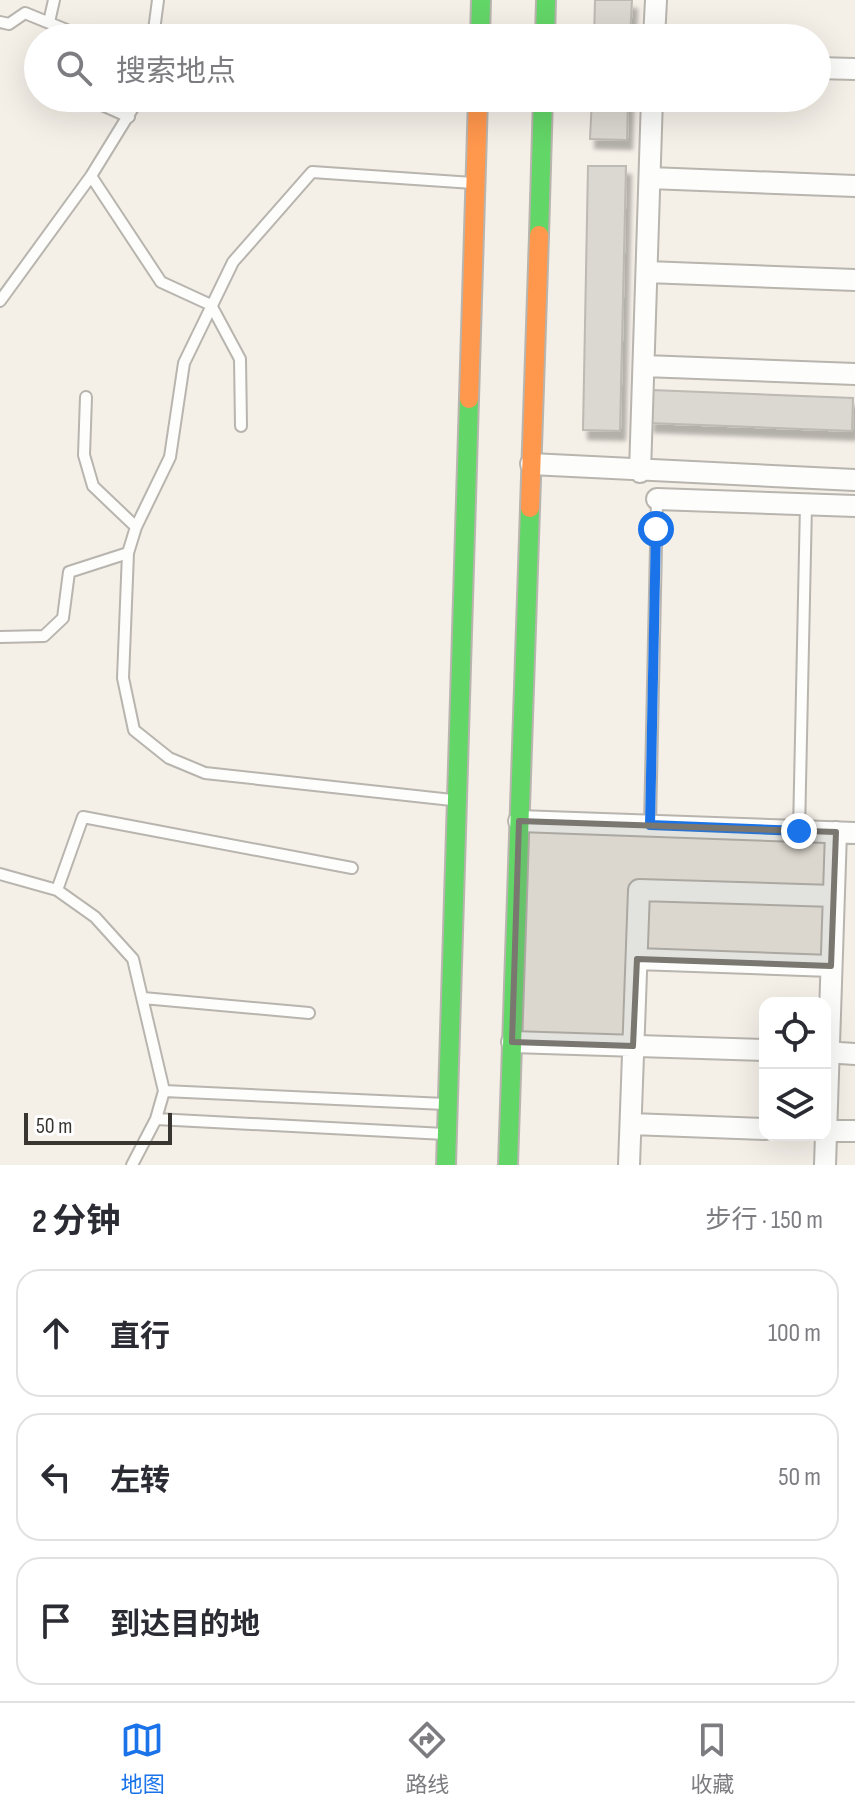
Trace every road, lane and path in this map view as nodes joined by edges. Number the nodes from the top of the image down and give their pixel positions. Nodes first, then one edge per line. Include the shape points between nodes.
1 (54, 0) edge
2 (158, 0) edge
3 (481, 0) edge
4 (546, 0) edge
5 (656, 0) edge
6 (0, 22) edge
7 (49, 22) junction
8 (54, 24) edge
9 (155, 24) edge
10 (480, 24) edge
11 (545, 24) edge
12 (655, 24) edge
13 (831, 68) edge
14 (855, 69) edge
15 (118, 112) edge
16 (132, 112) edge
17 (478, 112) edge
18 (543, 112) edge
19 (652, 112) edge
20 (129, 117) junction
21 (91, 176) junction
22 (650, 178) junction
23 (475, 183) junction
24 (855, 186) edge
25 (647, 272) junction
26 (855, 280) edge
27 (0, 301) edge
28 (211, 305) junction
29 (644, 366) junction
30 (855, 374) edge
31 (86, 397) dead end
32 (241, 426) dead end
33 (531, 464) junction
34 (640, 472) junction
35 (855, 480) edge
36 (657, 499) joint
37 (806, 505) junction
38 (855, 506) edge
39 (136, 527) junction
40 (128, 553) junction
41 (0, 637) edge
42 (456, 801) junction
43 (519, 821) junction
44 (650, 825) junction
45 (799, 831) junction
46 (845, 832) edge
47 (352, 868) dead end
48 (0, 874) edge
49 (57, 890) junction
50 (834, 896) junction
51 (637, 959) junction
52 (831, 966) junction
53 (830, 997) edge
54 (143, 998) junction
55 (309, 1013) dead end
56 (512, 1042) junction
57 (633, 1046) junction
58 (759, 1050) edge
59 (831, 1052) edge
60 (855, 1054) edge
61 (164, 1091) junction
62 (447, 1104) junction
63 (156, 1119) junction
64 (631, 1124) junction
65 (759, 1129) edge
66 (831, 1131) edge
67 (855, 1131) edge
68 (447, 1134) junction
69 (826, 1141) edge
70 (132, 1165) edge
71 (446, 1165) edge
72 (508, 1165) edge
73 (629, 1165) edge
74 (825, 1165) edge

1 - 7 lane
2 - 9 lane
3 - 10 main road
4 - 11 main road
5 - 12 street
6 - 7 lane via 9,24 25,13
7 - 8 lane
13 - 14 street
15 - 20 lane
16 - 20 lane
17 - 23 main road
18 - 33 main road
19 - 22 street
20 - 21 lane
21 - 27 lane
21 - 28 lane via 161,282
22 - 24 street
22 - 25 street
23 - 28 lane via 312,172 233,262
23 - 42 main road
25 - 26 street
25 - 29 street
28 - 32 lane via 240,359
28 - 39 lane via 184,363 170,457
29 - 30 street
29 - 34 street
31 - 39 lane via 84,455 93,486
33 - 34 street
33 - 43 main road
34 - 35 street
36 - 37 street
36 - 44 lane
37 - 38 street
37 - 45 lane
39 - 40 lane
40 - 41 lane via 69,572 63,618 44,636
40 - 42 lane via 123,678 134,730 169,758 205,773
42 - 62 main road
43 - 44 street
43 - 56 main road
44 - 45 street
45 - 46 street
46 - 50 street
47 - 49 lane via 83,817
48 - 49 lane
49 - 54 lane via 95,917 133,959
50 - 51 street via 639,890
50 - 52 street
51 - 52 street
51 - 57 street
52 - 53 street
54 - 55 lane
54 - 61 lane
56 - 57 street
56 - 72 main road
57 - 58 street
57 - 64 street
59 - 60 street
61 - 62 lane
61 - 63 lane
62 - 68 main road
63 - 68 lane
63 - 70 lane
64 - 65 street
64 - 73 street
66 - 67 street
68 - 71 main road
69 - 74 street

